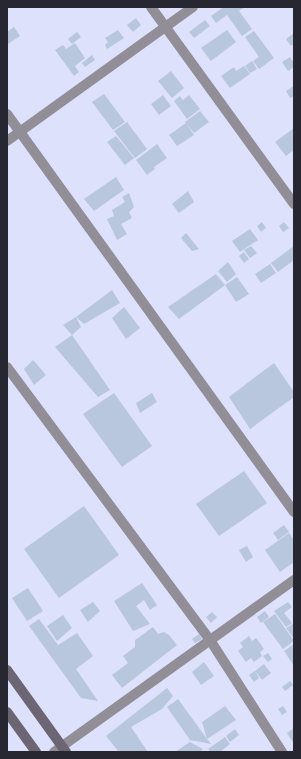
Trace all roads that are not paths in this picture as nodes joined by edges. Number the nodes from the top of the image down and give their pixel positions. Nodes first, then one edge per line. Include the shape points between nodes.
1 (151, 7) edge
2 (194, 7) edge
3 (165, 27) junction
4 (7, 114) edge
5 (20, 132) junction
6 (7, 141) edge
7 (294, 204) edge
8 (7, 367) edge
9 (294, 512) edge
10 (294, 580) edge
11 (210, 640) junction
12 (7, 670) edge
13 (7, 712) edge
14 (61, 750) edge
15 (36, 752) edge
16 (282, 752) edge

1 - 3 street
2 - 3 street
3 - 5 street
3 - 7 street
4 - 5 street
5 - 6 street
5 - 9 street
8 - 11 street
10 - 11 street
11 - 14 street
11 - 16 street
12 - 14 main road
13 - 15 main road

